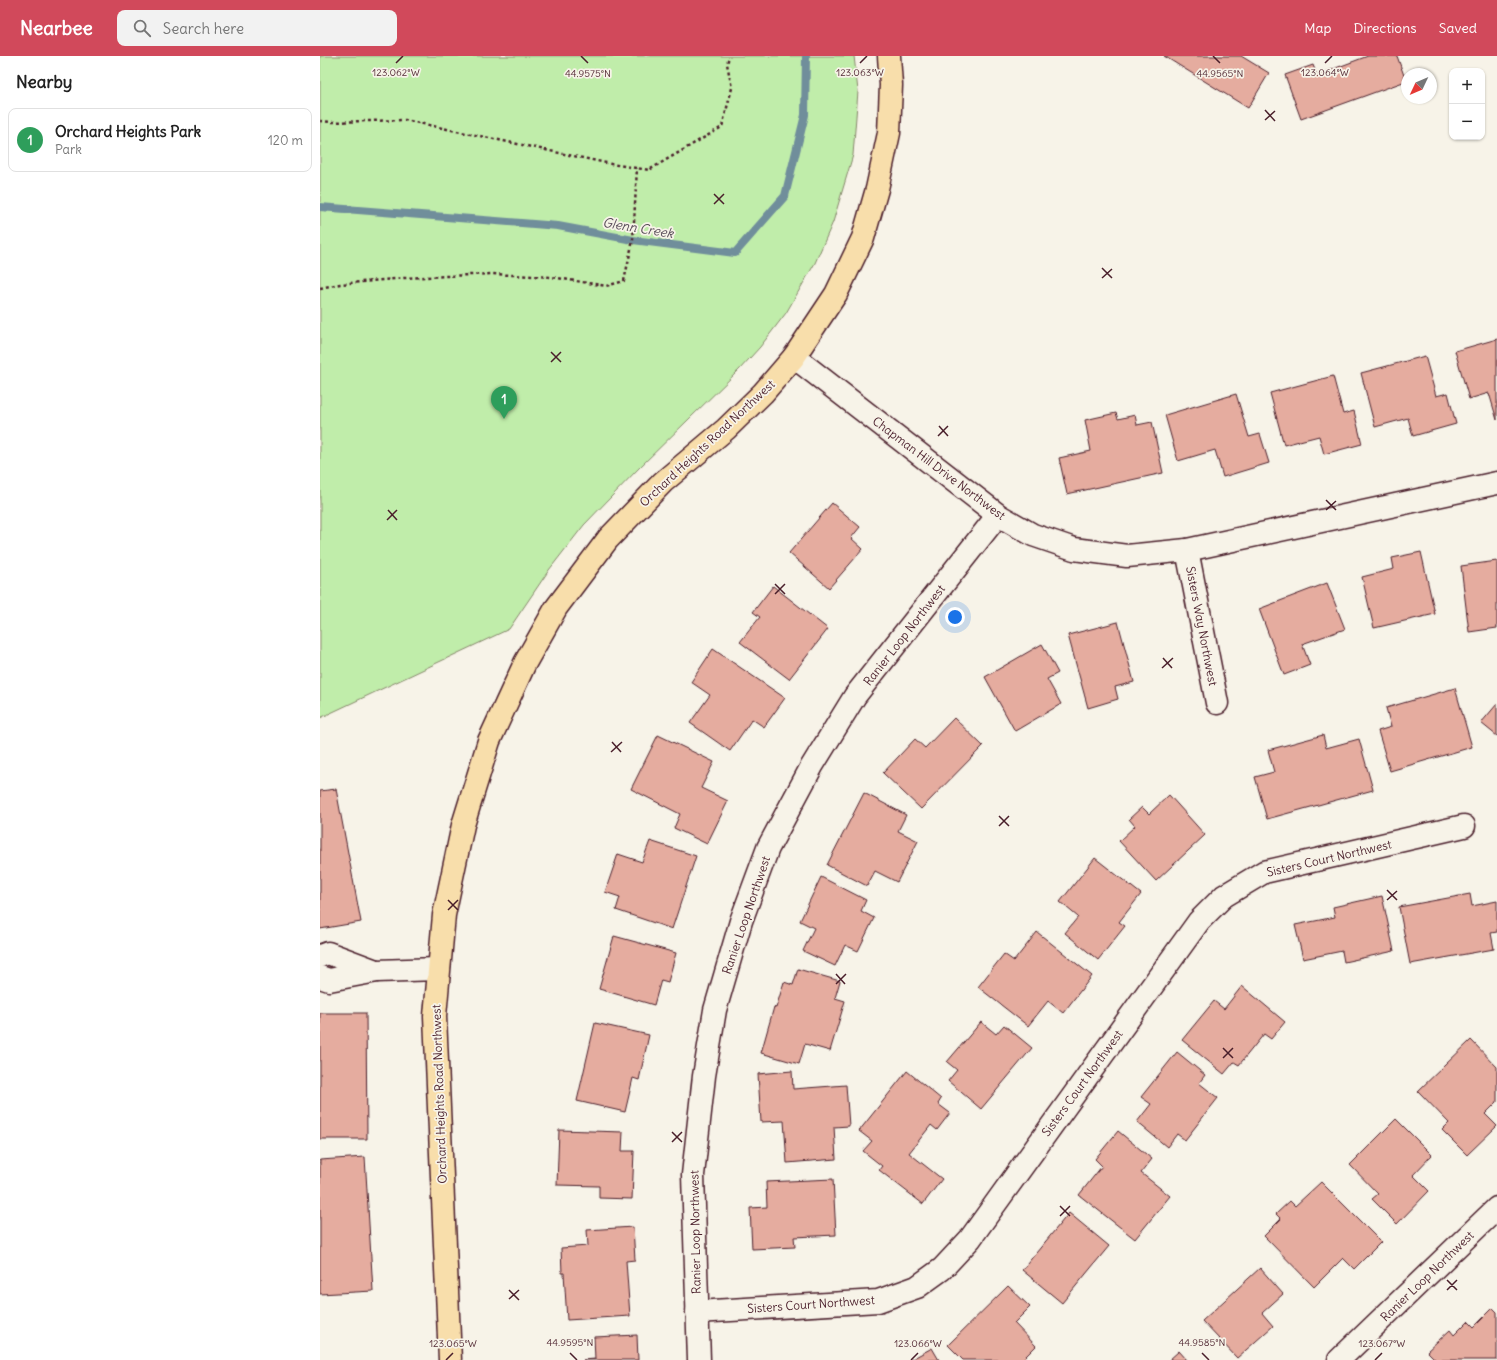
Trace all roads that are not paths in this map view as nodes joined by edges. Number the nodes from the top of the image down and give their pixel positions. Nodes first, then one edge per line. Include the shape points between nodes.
1 (889, 56) edge
2 (794, 357) junction
3 (1497, 483) edge
4 (998, 516) junction
5 (1188, 550) junction
6 (1217, 703) dead end
7 (1464, 826) dead end
8 (320, 956) edge
9 (438, 969) junction
10 (377, 971) junction
11 (320, 977) edge
12 (1497, 1208) edge
13 (697, 1312) junction
14 (450, 1360) edge
15 (699, 1360) edge
16 (1339, 1360) edge

1 - 2 main road, Orchard Heights Road Northwest via 889,133 878,189 863,238 836,294
2 - 4 street, Chapman Hill Drive Northwest
2 - 9 main road, Orchard Heights Road Northwest via 763,393 663,482 608,539 556,608 525,663 489,741 463,826 444,915
3 - 5 street, Chapman Hill Drive Northwest
4 - 5 street, Chapman Hill Drive Northwest via 1032,535 1074,549 1127,556
4 - 13 street, Ranier Loop Northwest via 855,696 812,766 768,848 741,921 715,1010 704,1076 693,1175
5 - 6 street, Sisters Way Northwest
7 - 13 street, Sisters Court Northwest via 1264,872 1224,896 1199,921 970,1239 942,1268 917,1287 878,1301
8 - 10 street via 328,953
9 - 10 street
9 - 14 main road, Orchard Heights Road Northwest via 434,1016
10 - 11 street via 329,980
12 - 16 street, Ranier Loop Northwest
13 - 15 street, Ranier Loop Northwest

